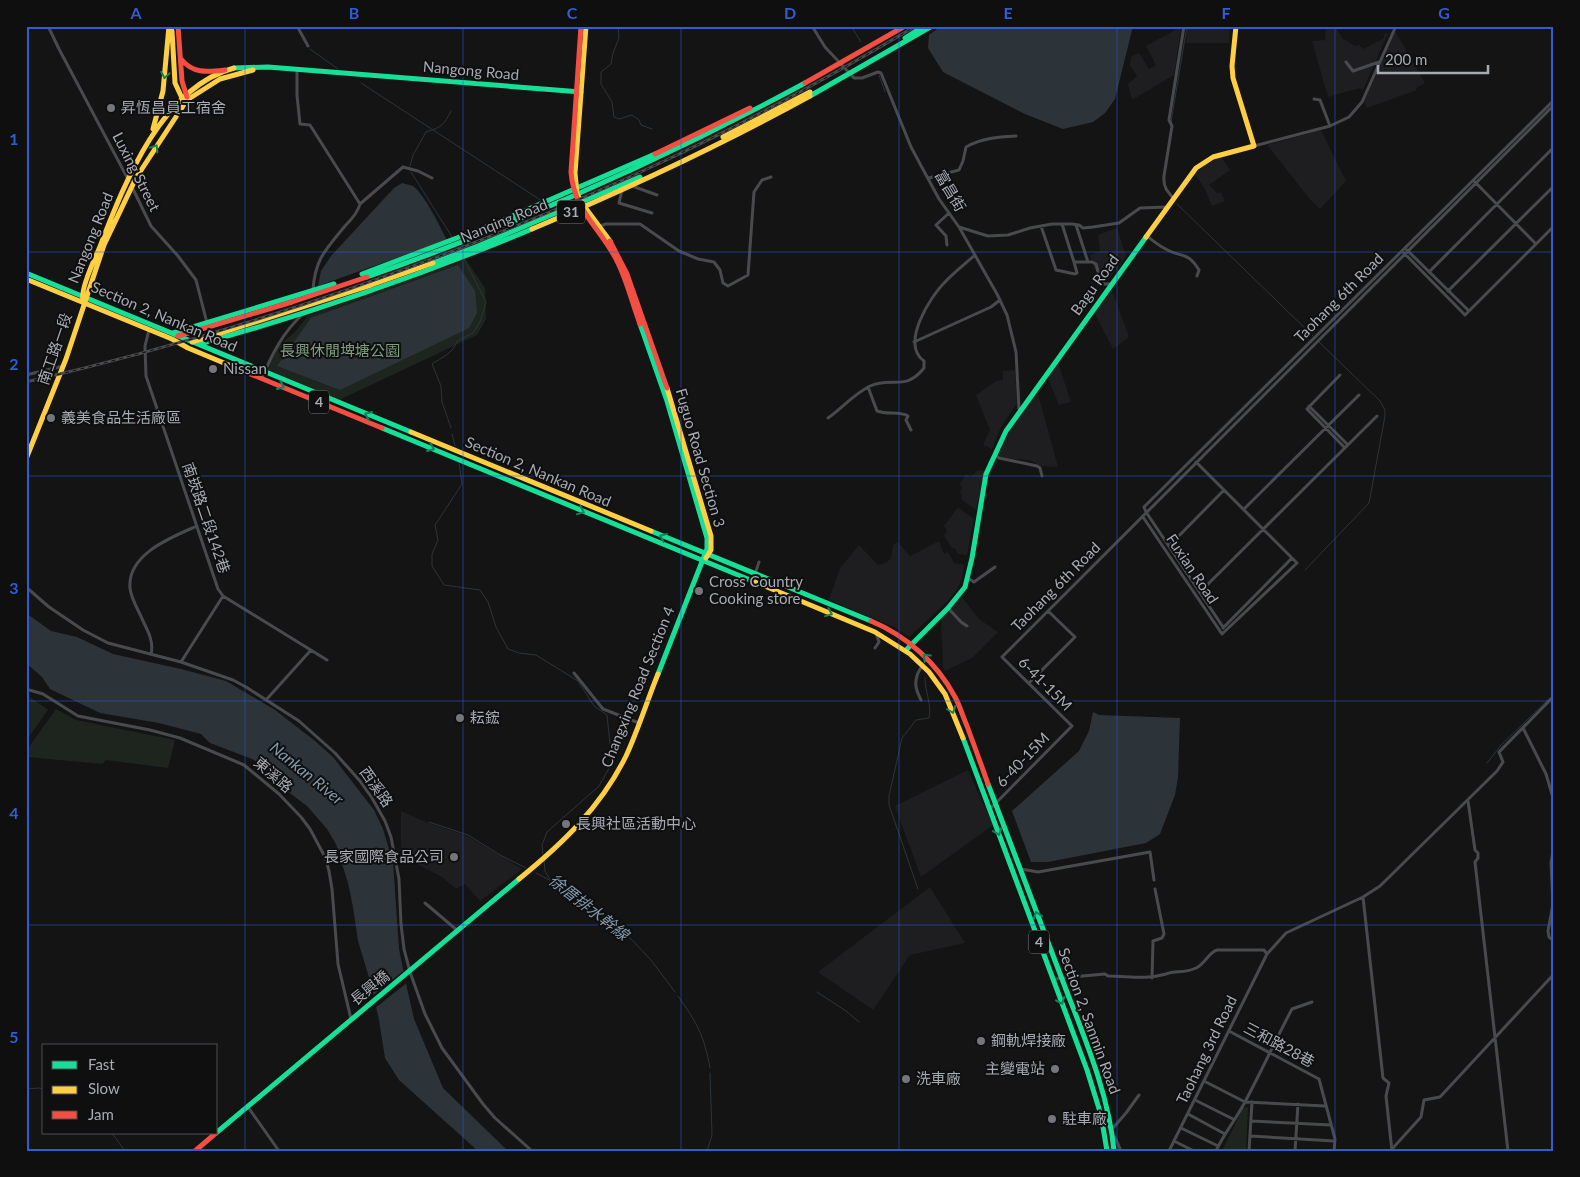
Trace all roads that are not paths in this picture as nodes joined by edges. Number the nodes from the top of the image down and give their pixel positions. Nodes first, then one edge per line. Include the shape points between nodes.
1 (48, 26) edge
2 (170, 26) edge
3 (178, 26) edge
4 (297, 26) edge
5 (582, 26) edge
6 (586, 26) edge
7 (812, 26) edge
8 (899, 26) edge
9 (905, 26) edge
10 (924, 26) edge
11 (932, 26) edge
12 (1184, 26) edge
13 (1236, 26) edge
14 (1396, 26) edge
15 (892, 28) edge
16 (308, 46) dead end
17 (181, 59) junction
18 (1380, 61) junction
19 (840, 62) junction
20 (1346, 62) dead end
21 (268, 68) junction
22 (230, 69) junction
23 (297, 70) junction
24 (849, 73) junction
25 (579, 92) junction
26 (186, 97) junction
27 (1314, 100) dead end
28 (1554, 100) edge
29 (1554, 106) edge
30 (1330, 126) junction
31 (720, 128) junction
32 (704, 131) junction
33 (1016, 136) dead end
34 (147, 144) junction
35 (719, 144) junction
36 (1254, 146) junction
37 (1554, 147) edge
38 (699, 150) junction
39 (771, 177) dead end
40 (432, 178) dead end
41 (929, 178) junction
42 (129, 180) junction
43 (1475, 182) junction
44 (631, 185) junction
45 (1554, 186) edge
46 (132, 187) junction
47 (622, 189) junction
48 (575, 192) junction
49 (658, 195) dead end
50 (1174, 198) junction
51 (360, 204) junction
52 (1496, 204) junction
53 (581, 205) junction
54 (1168, 208) junction
55 (564, 210) junction
56 (652, 213) dead end
57 (950, 214) junction
58 (548, 222) junction
59 (1062, 224) junction
60 (1076, 224) junction
61 (1516, 224) junction
62 (1041, 226) junction
63 (1554, 226) edge
64 (959, 227) junction
65 (597, 228) junction
66 (492, 230) junction
67 (473, 233) junction
68 (1147, 236) junction
69 (1536, 244) junction
70 (947, 245) dead end
71 (1405, 251) junction
72 (975, 255) junction
73 (1074, 262) junction
74 (1088, 262) junction
75 (388, 264) junction
76 (378, 272) junction
77 (1429, 272) junction
78 (26, 273) edge
79 (1197, 276) dead end
80 (26, 279) edge
81 (391, 283) junction
82 (1111, 284) junction
83 (371, 285) junction
84 (1448, 291) junction
85 (312, 293) junction
86 (84, 298) junction
87 (1000, 300) junction
88 (308, 306) junction
89 (1469, 311) junction
90 (306, 312) junction
91 (207, 324) junction
92 (149, 329) junction
93 (175, 336) junction
94 (192, 342) junction
95 (914, 342) junction
96 (199, 344) junction
97 (185, 346) junction
98 (64, 366) junction
99 (26, 375) edge
100 (263, 375) junction
101 (1340, 375) dead end
102 (868, 387) junction
103 (1359, 395) dead end
104 (1019, 411) junction
105 (1377, 416) dead end
106 (828, 418) dead end
107 (1327, 427) junction
108 (911, 430) dead end
109 (1346, 446) junction
110 (994, 455) junction
111 (26, 459) edge
112 (1196, 462) junction
113 (1042, 476) dead end
114 (1224, 490) junction
115 (1244, 510) junction
116 (1146, 512) junction
117 (1142, 517) junction
118 (197, 526) junction
119 (1263, 529) junction
120 (1169, 546) junction
121 (707, 555) junction
122 (1292, 558) junction
123 (702, 562) junction
124 (759, 562) dead end
125 (995, 568) dead end
126 (755, 574) junction
127 (968, 578) junction
128 (26, 587) edge
129 (1200, 592) junction
130 (223, 596) junction
131 (948, 608) junction
132 (1048, 611) junction
133 (967, 626) dead end
134 (1223, 627) junction
135 (875, 632) junction
136 (1222, 634) junction
137 (912, 644) junction
138 (875, 648) dead end
139 (311, 650) junction
140 (906, 650) junction
141 (151, 654) junction
142 (1002, 657) joint
143 (327, 660) dead end
144 (181, 662) junction
145 (922, 664) junction
146 (574, 673) dead end
147 (1029, 684) junction
148 (26, 689) edge
149 (1554, 696) edge
150 (266, 700) junction
151 (921, 700) dead end
152 (639, 723) junction
153 (1072, 726) joint
154 (1523, 728) junction
155 (980, 761) joint
156 (975, 770) joint
157 (1468, 801) junction
158 (1554, 801) edge
159 (996, 804) junction
160 (990, 809) junction
161 (1554, 845) edge
162 (1020, 869) junction
163 (1154, 880) dead end
164 (1155, 889) dead end
165 (1363, 897) junction
166 (425, 903) dead end
167 (458, 930) junction
168 (1554, 941) edge
169 (1267, 954) junction
170 (408, 973) junction
171 (1554, 974) edge
172 (1060, 978) junction
173 (1152, 978) junction
174 (1053, 981) junction
175 (1312, 1002) dead end
176 (351, 1020) junction
177 (1229, 1031) junction
178 (1495, 1037) junction
179 (1269, 1052) junction
180 (1204, 1081) junction
181 (1139, 1095) dead end
182 (1195, 1100) junction
183 (1245, 1102) junction
184 (1252, 1102) junction
185 (1298, 1104) junction
186 (1325, 1106) junction
187 (247, 1107) junction
188 (1188, 1114) junction
189 (1101, 1115) junction
190 (1233, 1119) junction
191 (1251, 1121) junction
192 (1297, 1124) junction
193 (1330, 1125) junction
194 (1181, 1128) junction
195 (218, 1131) edge
196 (1113, 1131) junction
197 (215, 1134) edge
198 (1225, 1134) junction
199 (1250, 1136) junction
200 (1296, 1139) junction
201 (1174, 1141) junction
202 (1334, 1141) junction
203 (1218, 1146) junction
204 (1392, 1150) edge
205 (195, 1151) edge
206 (279, 1151) edge
207 (532, 1151) edge
208 (1106, 1151) edge
209 (1114, 1151) edge
210 (1120, 1151) edge
211 (1170, 1151) edge
212 (1194, 1151) edge
213 (1216, 1151) edge
214 (1249, 1151) edge
215 (1295, 1151) edge
216 (1334, 1151) edge
217 (1508, 1151) edge

1 - 42 street, Luxing Street
2 - 26 main road via 175,83
2 -> 34 main road via 159,107
3 - 17 main road
4 - 16 street
5 - 25 main road, Fuguo Road Section 3
6 - 25 main road, Fuguo Road Section 3
7 - 19 street via 824,47
8 - 15 main road, 31
9 - 19 main road, Nanqing Road / 31
10 - 24 main road, Nanqing Road / 31
11 - 24 main road, 31
12 - 50 street via 1169,120 1172,126 1164,184
13 - 36 main road via 1233,78
14 - 18 street, Bagu Road
15 - 19 main road, 31
17 - 22 main road via 188,68 198,72
17 - 26 main road
18 - 20 street via 1353,71
18 - 30 street, Bagu Road via 1359,108
19 - 24 street
19 - 31 main road, Nanqing Road / 31
19 - 32 main road, 31
21 - 22 main road, Nangong Road
21 - 23 main road, Nangong Road
21 - 26 main road, Nangong Road via 235,73
22 - 26 main road, Nangong Road via 204,82
23 - 25 main road, Nangong Road
23 - 51 street via 300,124 310,124
24 - 35 main road, 31
24 - 38 main road, Nanqing Road / 31
24 - 41 street, 富昌街 via 858,79 878,72 882,74 908,141
25 - 48 main road, Fuguo Road Section 3
26 - 34 main road, Nangong Road via 164,117
46 -> 26 main road, Nangong Road
27 - 30 street via 1320,100
28 - 43 street, Taohang 6th Road
29 - 43 street, Taohang 6th Road
30 - 36 street, Bagu Road
31 - 32 main road
31 - 48 main road, Nanqing Road / 31
32 - 48 main road, 31
33 - 41 street via 975,142 966,147 959,170
34 - 42 main road, Nangong Road
35 - 38 main road
35 - 44 main road, 31
36 - 50 main road, Bagu Road via 1206,160
37 - 52 street
38 - 53 main road, Nanqing Road / 31
39 - 65 street via 762,180 754,192 748,275 728,286 723,283 714,262 679,251 640,224 606,224
40 - 51 street via 403,167
41 - 57 street, 富昌街
42 - 46 street, Luxing Street
42 - 86 main road, Nangong Road via 110,218
43 - 52 street
43 - 71 street, Taohang 6th Road
44 - 47 main road, 31
44 - 49 street
45 - 61 street
46 - 86 main road, Nangong Road via 104,244
46 - 91 street, Luxing Street via 151,226 196,280
47 - 53 main road, 31
47 - 56 street via 619,203
48 - 53 main road, Fuguo Road Section 3
48 - 66 main road, Nanqing Road / 31
48 - 67 main road, 31
50 - 54 main road, Bagu Road
51 - 85 street via 320,258 315,268
52 - 61 street
52 - 77 street
53 - 55 main road, Nanqing Road / 31
53 - 58 main road, 31
53 - 65 main road, Fuguo Road Section 3
54 - 60 street via 1140,208 1119,224 1084,228
54 - 68 main road, Bagu Road
55 - 58 main road
55 - 83 main road, Nanqing Road / 31
57 - 64 street, 富昌街
57 - 70 street via 936,225 946,236
58 - 81 main road, 31
59 - 60 street
59 - 62 street
59 - 73 street
60 - 74 street
61 - 69 street
61 - 84 street
62 - 64 street via 1008,235 988,236
62 - 73 street via 1056,270 1077,273
63 - 69 street
64 - 72 street, 富昌街
65 - 121 main road, Fuguo Road Section 3 via 614,255 632,296 687,452 710,536 711,550
66 - 67 main road
66 - 76 main road, Nanqing Road / 31
67 - 75 main road, 31
68 - 79 street via 1164,248 1194,261 1199,270
68 - 82 main road, Bagu Road
69 - 89 street
71 - 77 street
71 - 89 street via 1465,315
71 - 112 street, Taohang 6th Road
71 - 116 street, Taohang 6th Road via 1144,507
72 - 87 street, 富昌街
72 - 95 street via 933,297 918,325
73 - 74 street
74 - 82 street via 1096,264 1104,284
75 - 76 main road
75 - 85 main road, 31
76 - 85 main road, Nanqing Road / 31
77 - 84 street
78 - 86 main road, Section 2, Nankan Road / 4
80 - 86 main road, Section 2, Nankan Road / 4
81 - 83 main road
81 - 90 main road, 31
82 - 104 main road, Bagu Road
83 - 88 main road, Nanqing Road / 31
84 - 89 street
85 - 88 street
85 - 91 main road, 31
85 - 93 main road, Nanqing Road / 31
86 - 92 main road, Section 2, Nankan Road / 4
86 - 93 main road, Section 2, Nankan Road / 4
86 - 98 main road, 南工路一段
87 - 95 street via 992,307
87 - 104 street, 富昌街 via 1010,323 1016,352
88 - 90 street
88 - 94 main road, Nanqing Road / 31
90 - 96 main road, 31
90 - 100 street via 280,340
91 - 93 main road, 31
92 - 93 main road, Section 2, Nankan Road / 4
92 - 118 street, 南崁路二段142巷 via 145,346 146,376
93 - 94 main road, Section 2, Nankan Road / 4
93 - 97 main road, Section 2, Nankan Road / 4
94 - 96 main road, Section 2, Nankan Road / 4
94 - 97 main road, Nanqing Road / 31
95 - 102 street via 917,356 924,361 924,368 919,374 903,383
96 - 97 main road, 31
96 - 100 main road, Section 2, Nankan Road / 4
97 - 100 main road, Section 2, Nankan Road / 4
98 - 99 street
98 - 111 main road, 南工路一段
121 -> 100 main road, Section 2, Nankan Road / 4
100 -> 123 main road, Section 2, Nankan Road / 4
101 - 107 street via 1308,408
102 - 106 street
102 - 108 street via 877,411 903,413 908,416 906,420
103 - 107 street
104 - 110 main road, Bagu Road
105 - 109 street
107 - 109 street
107 - 115 street
109 - 119 street
110 - 113 street via 1037,466
110 - 127 main road, Bagu Road via 986,474
112 - 114 street
112 - 116 street, Taohang 6th Road
114 - 115 street
114 - 120 street
115 - 119 street
116 - 117 street, Taohang 6th Road
116 - 120 street, Fuxian Road
117 - 132 street, Taohang 6th Road
117 - 136 street, Fuxian Road
118 - 130 street, 南崁路二段142巷
118 - 141 street via 144,555 138,560 131,579 130,588 150,636
119 - 122 street
119 - 129 street
120 - 129 street, Fuxian Road
121 - 123 main road
121 - 126 main road, Section 2, Nankan Road / 4
122 - 134 street
122 - 136 street via 1298,563
123 -> 135 main road, Section 2, Nankan Road / 4
123 - 152 main road, Changxing Road Section 4
124 - 126 street
125 - 127 street via 974,582
126 - 137 main road, Section 2, Nankan Road / 4 via 883,626
127 - 131 main road, Bagu Road via 960,595
128 - 141 street, 西溪路 via 49,608 96,638
129 - 134 street, Fuxian Road
130 - 139 street, 南崁路二段142巷
130 - 144 street
131 - 133 street
131 - 137 main road, Bagu Road
132 - 142 street, Taohang 6th Road
132 - 147 street via 1075,637
134 - 136 street
135 - 138 street via 879,642
135 - 140 main road, Section 2, Nankan Road / 4
137 - 140 main road, Bagu Road
155 -> 137 main road, Section 2, Nankan Road / 4 via 956,698 930,660
139 - 143 street, 南崁路二段142巷
139 - 150 street
140 - 145 main road, Section 2, Nankan Road / 4
141 - 144 street, 西溪路
142 - 147 street, 6-41-15M
144 - 150 street, 西溪路 via 233,680
145 - 151 street via 916,682
145 -> 156 main road, Section 2, Nankan Road / 4 via 949,701
146 - 152 street via 603,709
147 - 153 street, 6-41-15M
148 - 176 street, 東溪路 via 43,694 78,716 180,738 244,765 296,811 325,857 332,889 338,964
149 - 154 street
150 - 170 street, 西溪路 via 298,721 335,753 360,781 385,821 397,860
152 - 167 main road, Changxing Road Section 4 via 616,774 596,806 578,826
153 - 159 street, 6-40-15M
154 - 157 street, Taohang 3rd Road via 1499,752 1501,767
154 - 158 street via 1546,774
155 - 159 main road, Section 2, Sanmin Road / 4
156 - 160 main road, Section 2, Sanmin Road / 4
157 - 165 street, Taohang 3rd Road via 1389,877
157 - 178 street via 1478,853 1475,862
159 - 160 street, 6-40-15M
159 - 162 main road, Section 2, Sanmin Road / 4
160 -> 174 main road, Section 2, Sanmin Road / 4
161 - 168 street via 1551,863 1553,904 1548,931 1549,938
162 - 163 street via 1038,872 1150,852
172 -> 162 main road, Section 2, Sanmin Road / 4
164 - 173 street via 1164,934 1153,941
165 - 169 street, Taohang 3rd Road via 1286,933
165 - 204 street via 1383,1078 1388,1083 1386,1096
166 - 167 street
167 - 170 main road, Changxing Road Section 4
169 - 173 street via 1264,950 1217,950 1201,965 1187,972 1166,973
169 - 177 street, Taohang 3rd Road
170 - 176 main road, 長興橋
170 - 207 street, 西溪路 via 422,1009 447,1055 495,1118
171 - 178 street
172 - 173 street via 1105,974
172 - 174 street
172 - 196 main road, Section 2, Sanmin Road / 4 via 1080,1027
174 -> 189 main road, Section 2, Sanmin Road / 4
175 - 179 street via 1292,1009
176 - 187 main road, 長興橋
177 - 179 street, 三和路28巷
177 - 180 street, Taohang 3rd Road
178 - 204 street via 1440,1097 1424,1100 1421,1117
178 - 217 street
179 - 183 street
179 - 186 street, 三和路28巷 via 1319,1079
180 - 182 street, Taohang 3rd Road
180 - 183 street
181 - 196 street
182 - 188 street, Taohang 3rd Road
182 - 190 street
183 - 184 street
183 - 190 street
184 - 185 street
184 - 191 street
185 - 186 street
185 - 192 street
186 - 193 street
187 - 195 main road, 長興橋
187 - 206 street
188 - 194 street, Taohang 3rd Road
188 - 198 street
189 - 196 street
189 - 208 main road, Section 2, Sanmin Road / 4
190 - 198 street
191 - 192 street
191 - 199 street
192 - 193 street
192 - 200 street
193 - 202 street
194 - 201 street, Taohang 3rd Road
194 - 203 street
196 - 209 main road, Section 2, Sanmin Road / 4
196 - 210 street
197 - 205 main road, 長興橋
198 - 203 street
199 - 200 street
199 - 214 street
200 - 202 street
200 - 215 street
201 - 211 street, Taohang 3rd Road
201 - 212 street
202 - 216 street
203 - 213 street

